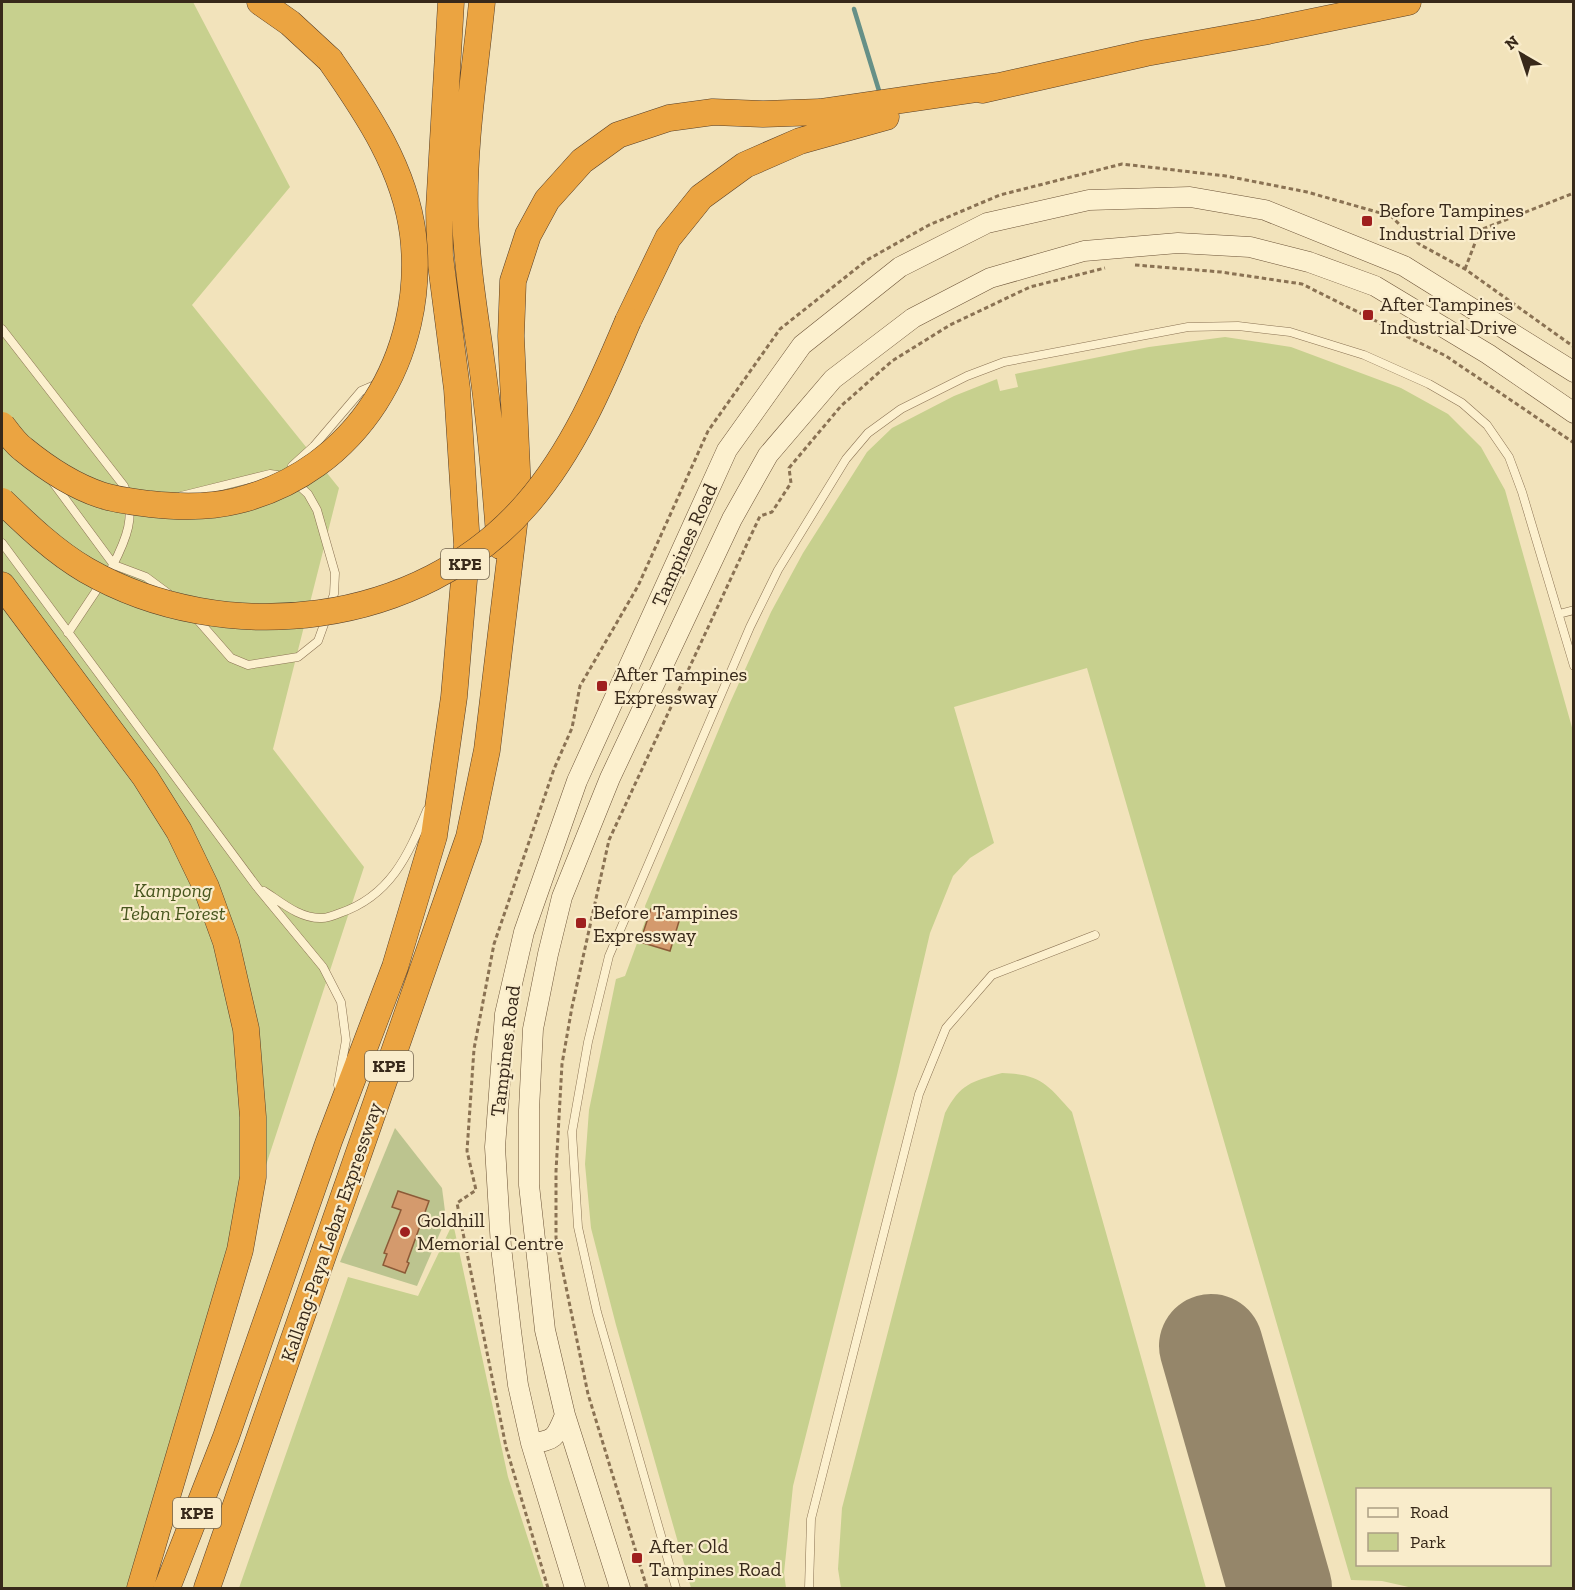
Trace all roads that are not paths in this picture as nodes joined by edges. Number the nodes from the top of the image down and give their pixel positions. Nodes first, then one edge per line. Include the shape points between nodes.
1 (260, 2) edge
2 (451, 2) edge
3 (482, 2) edge
4 (1408, 2) edge
5 (998, 86) junction
6 (2, 329) edge
7 (1574, 372) edge
8 (387, 387) dead end
9 (1574, 413) edge
10 (5, 423) edge
11 (282, 476) junction
12 (2, 501) edge
13 (130, 508) junction
14 (2, 543) edge
15 (114, 565) junction
16 (2, 585) edge
17 (504, 594) junction
18 (1574, 610) edge
19 (1559, 614) junction
20 (68, 633) junction
21 (1574, 666) edge
22 (442, 774) junction
23 (257, 887) junction
24 (1095, 935) dead end
25 (329, 1142) junction
26 (565, 1416) junction
27 (531, 1443) junction
28 (140, 1588) edge
29 (167, 1588) edge
30 (207, 1588) edge
31 (575, 1588) edge
32 (620, 1588) edge
33 (676, 1588) edge
34 (809, 1588) edge

1 - 10 highway, bridge via 330,60 387,149 403,191 416,284 400,355 371,409 328,457 279,486 235,501 179,507 101,495 64,477 21,448
2 - 22 highway, KPE via 439,209 440,257 460,432 466,545 454,697
3 - 17 highway via 465,201 467,252 487,404
4 - 5 highway
5 - 12 highway, bridge via 800,141 745,165 701,197 668,238 627,321 602,384 549,478 495,536 453,567 409,590 352,608 297,617 206,612 117,586 85,569 40,537
5 - 17 highway via 820,112 713,112 669,118 618,135 582,161 547,200 528,235 513,281 511,336 518,492
6 - 13 lane via 124,486
7 - 27 main road, Tampines Road via 1404,266 1265,210 1190,197 1089,200 987,223 900,267 802,345 727,450 577,781 524,932 505,1014 495,1147 501,1247 518,1385
8 - 11 lane via 375,385 361,391 314,446
9 - 26 main road, Tampines Road via 1488,354 1376,286 1250,247 1178,243 1084,251 990,278 913,318 833,379 768,454 732,519 610,777 562,897 533,1029 529,1185 545,1330
10 - 15 lane
11 - 13 lane via 270,474
11 - 15 lane via 296,482 317,510 334,573 334,594 318,641 297,657 248,665 231,658 201,622 163,588
13 - 15 lane via 126,535
14 - 20 lane
15 - 20 lane
16 - 28 highway via 145,777 179,831 206,887 226,942 246,1029 253,1177 240,1250
17 - 30 highway, Kallang-Paya Lebar Expressway / KPE via 487,750 469,837
18 - 19 lane
19 - 21 lane
19 - 33 lane via 1509,457 1487,425 1462,403 1429,384 1364,356 1290,332 1239,326 1188,327 1004,362 901,409 868,433 846,459 778,570 609,956 572,1132 578,1227 597,1312
20 - 23 lane
22 - 23 lane via 412,846 387,885 358,906 323,919 297,912
22 - 25 highway, KPE via 434,836 395,967
23 - 25 lane via 323,967 341,1002 346,1040
24 - 34 lane via 992,975 946,1028 919,1094 811,1519
25 - 29 highway, KPE via 226,1437
26 - 27 main road via 549,1441
26 - 32 main road, Tampines Road
27 - 31 main road, Tampines Road

